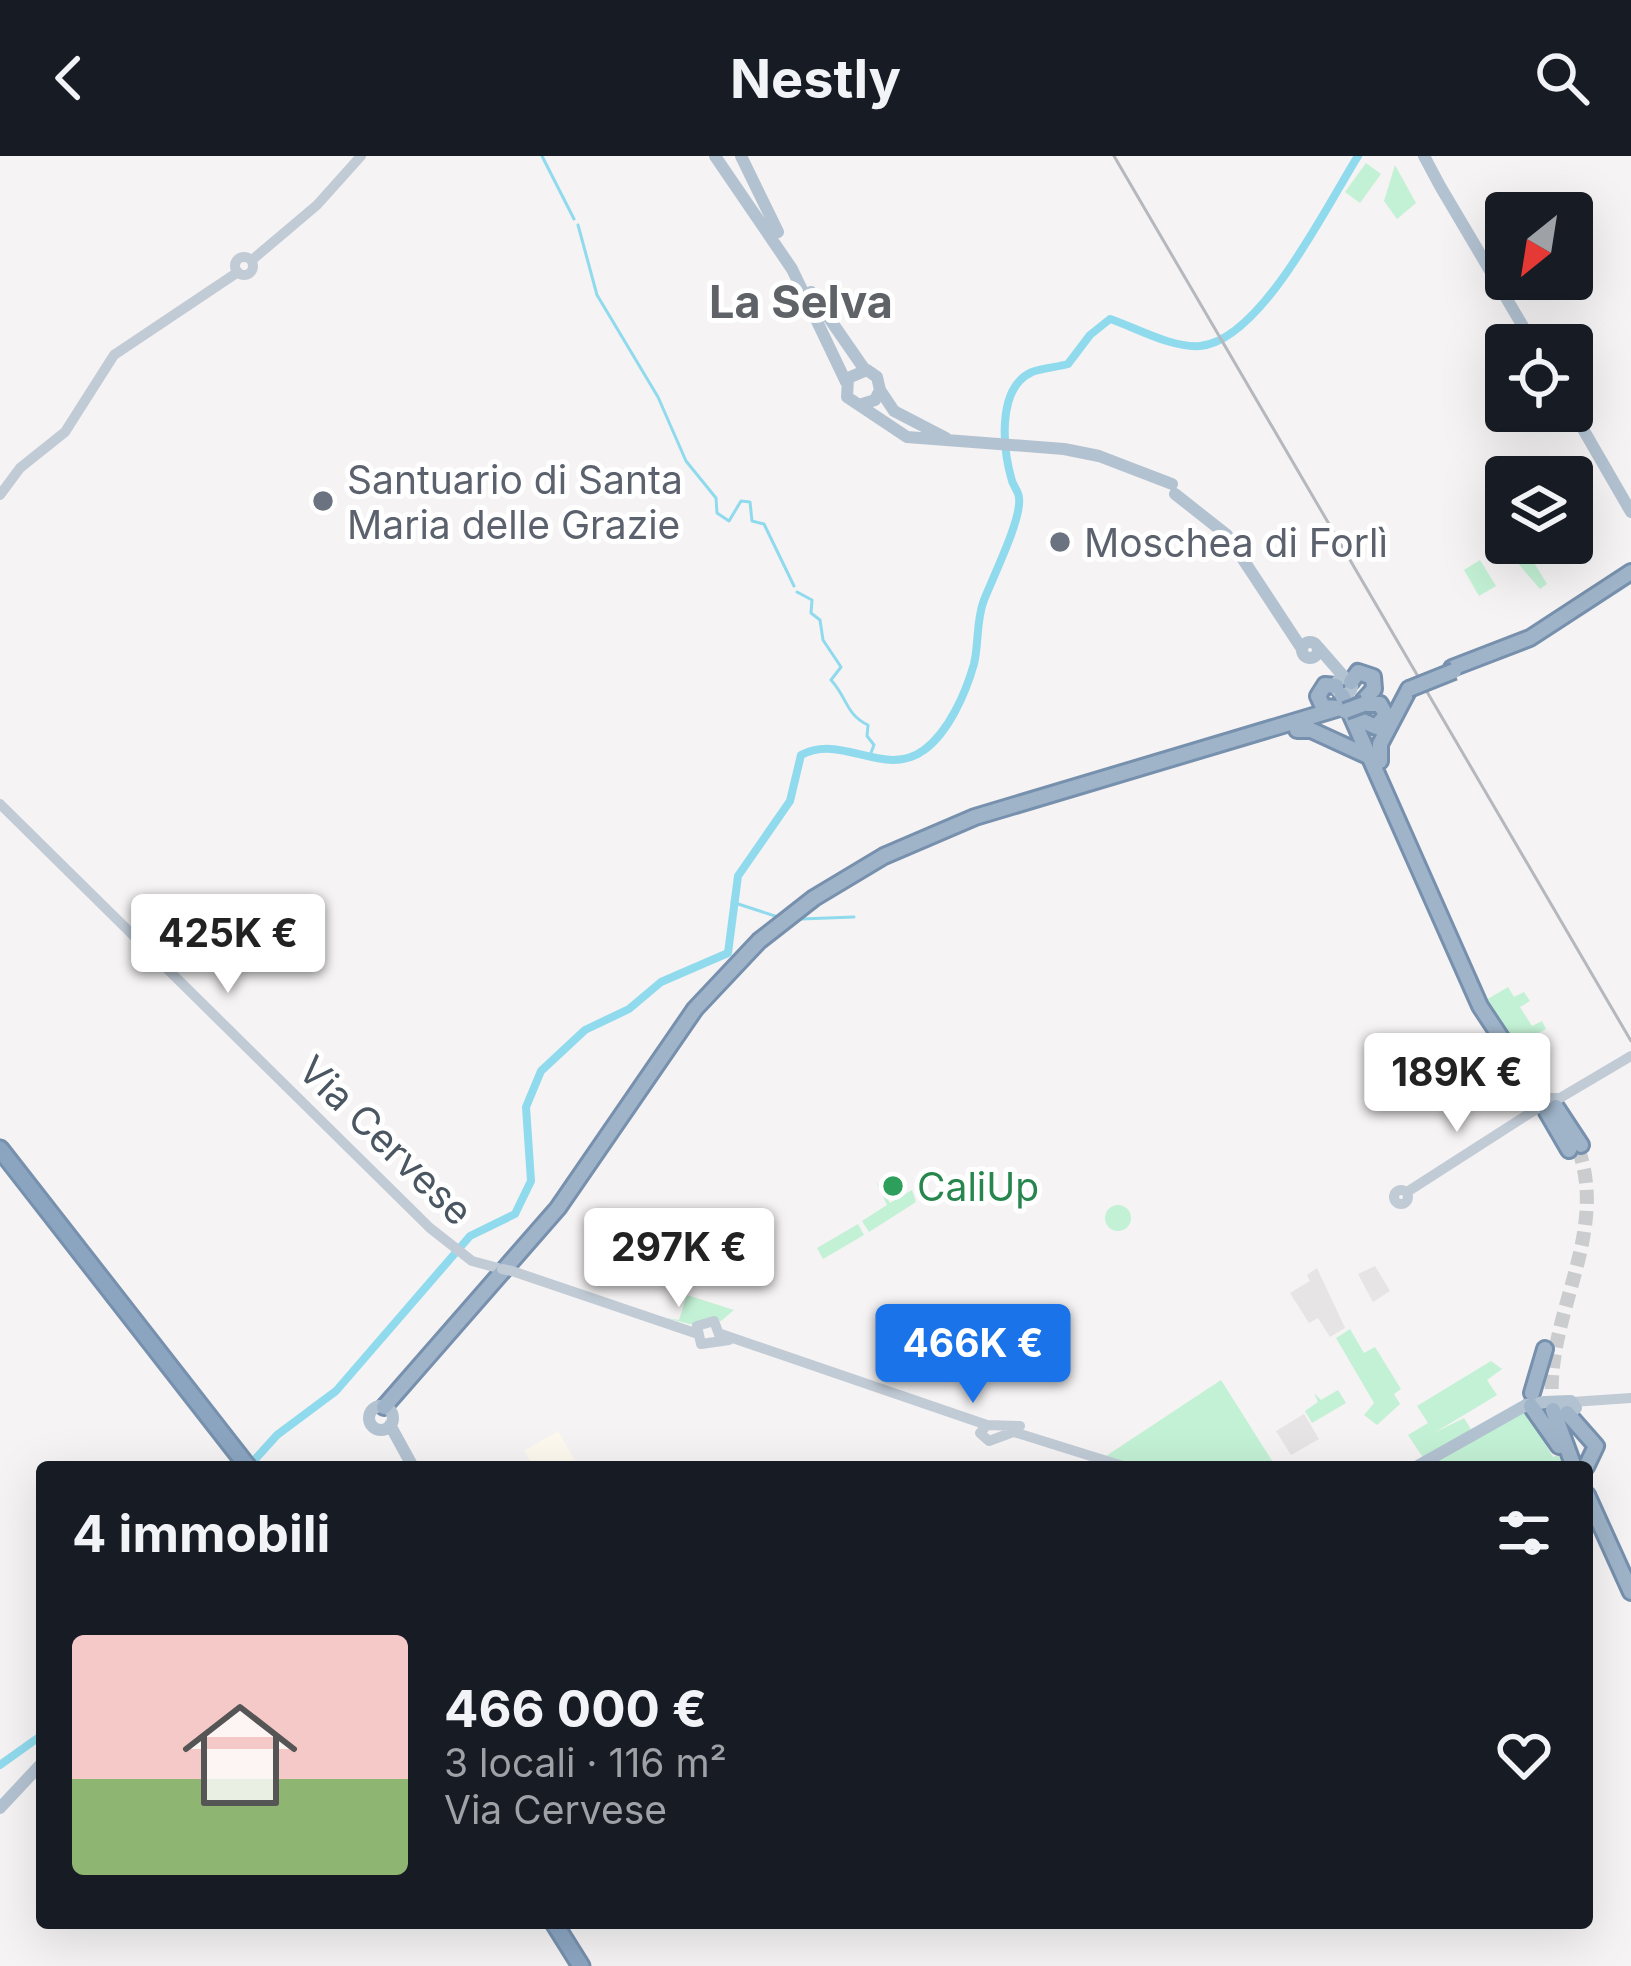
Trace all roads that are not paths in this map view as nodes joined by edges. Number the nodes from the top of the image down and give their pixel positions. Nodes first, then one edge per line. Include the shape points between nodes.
1 (361, 156) edge
2 (715, 156) edge
3 (728, 156) edge
4 (741, 156) edge
5 (1424, 156) edge
6 (1522, 324) edge
7 (865, 370) junction
8 (846, 382) junction
9 (880, 390) junction
10 (859, 405) junction
11 (1585, 432) edge
12 (977, 444) junction
13 (0, 495) edge
14 (1631, 512) edge
15 (1631, 575) edge
16 (1453, 670) junction
17 (1367, 673) dead end
18 (1409, 689) junction
19 (1348, 699) junction
20 (1387, 721) junction
21 (1286, 731) junction
22 (1241, 743) junction
23 (1384, 778) junction
24 (0, 804) edge
25 (1631, 1056) edge
26 (1546, 1104) junction
27 (1575, 1147) tunnel mouth
28 (0, 1149) edge
29 (0, 1159) edge
30 (1407, 1192) dead end
31 (692, 1328) junction
32 (723, 1338) junction
33 (1545, 1349) dead end
34 (1631, 1398) edge
35 (1553, 1406) junction
36 (387, 1419) joint
37 (1560, 1441) junction
38 (240, 1461) edge
39 (408, 1461) edge
40 (1108, 1461) edge
41 (1429, 1461) edge
42 (1569, 1461) edge
43 (1576, 1461) edge
44 (1590, 1461) edge
45 (1593, 1512) edge
46 (1631, 1595) edge
47 (36, 1769) edge
48 (0, 1808) edge
49 (554, 1929) edge
50 (577, 1966) edge

1 - 13 main road via 252,260 248,274 238,272 113,355 65,432 20,467
2 - 3 main road
2 - 8 main road via 786,258
4 - 7 main road via 785,248
5 - 6 main road
7 - 8 main road
7 - 9 main road
8 - 10 main road via 847,397
9 - 10 main road via 871,404
9 - 12 main road via 913,423
10 - 12 main road via 907,436
11 - 14 main road
12 - 19 main road via 1100,456 1178,493 1228,535 1292,634
15 - 16 highway via 1530,638
16 - 18 highway, bridge
16 - 19 highway, bridge
17 - 19 highway via 1375,686
18 - 19 highway
18 - 20 highway
19 - 20 highway via 1380,704
19 - 21 highway
19 - 22 highway
19 - 23 highway
20 - 23 highway via 1378,751
21 - 22 highway
21 - 23 highway via 1311,730 1360,750
22 - 36 highway via 1024,800 929,837 834,886 760,942 696,1012 559,1208
23 - 26 highway via 1503,1042
24 - 31 main road, Via Cervese via 469,1259
25 - 26 main road
26 - 27 highway
26 - 30 main road
28 - 38 highway
29 - 38 highway
31 - 32 main road, Via Cervese via 705,1345
31 - 32 main road, Via Cervese via 714,1321
32 - 40 main road, Via Cervese via 989,1430 1022,1432
33 - 35 highway
34 - 35 main road
35 - 37 highway
35 - 41 main road
35 - 44 highway via 1596,1446
36 - 39 main road
37 - 42 highway
37 - 43 highway
45 - 46 highway
47 - 48 main road
49 - 50 highway

